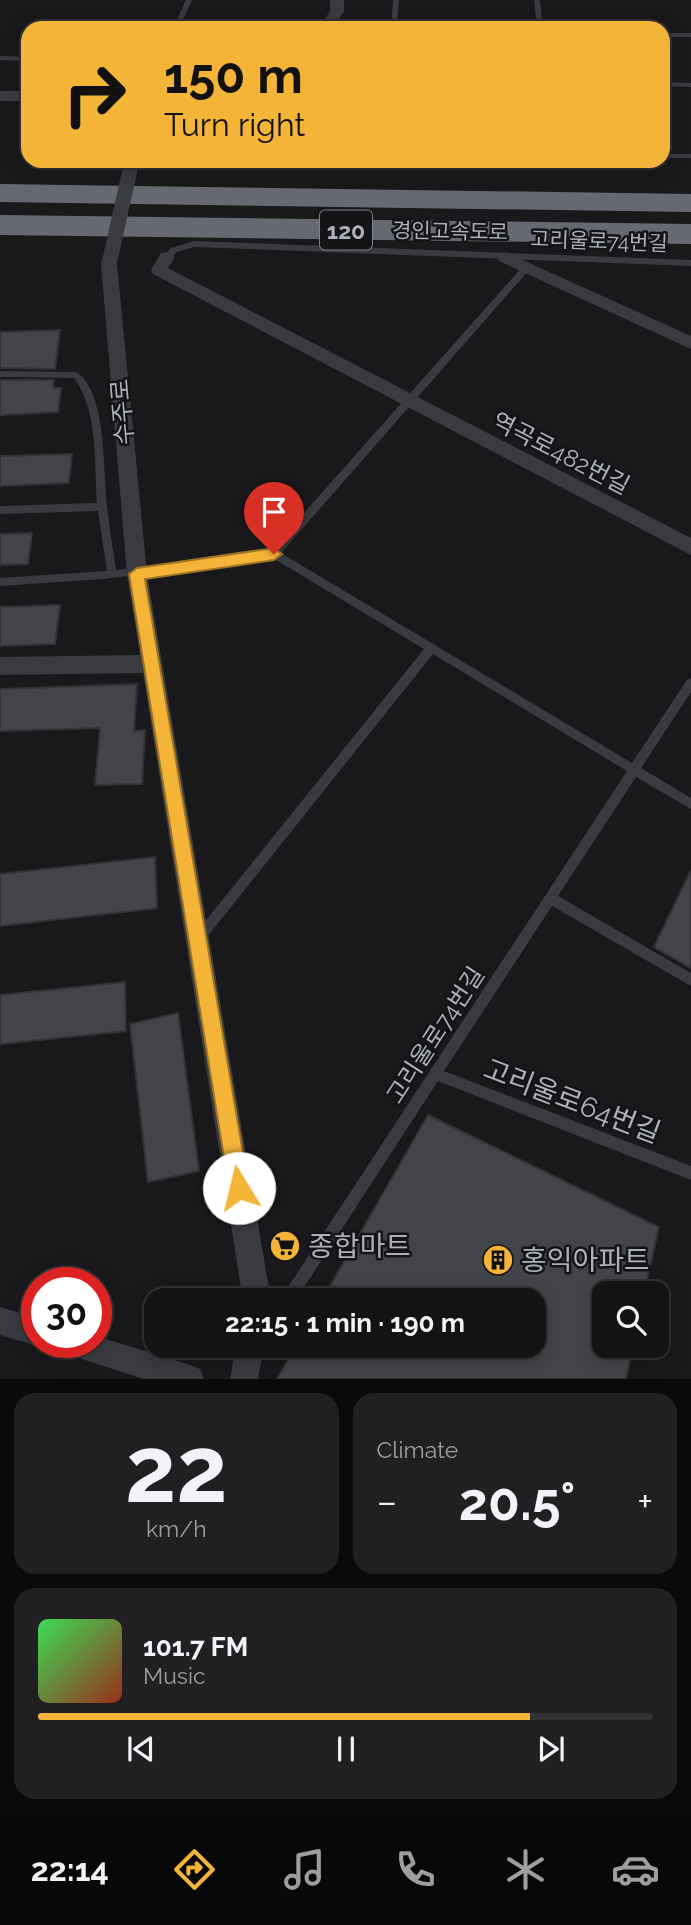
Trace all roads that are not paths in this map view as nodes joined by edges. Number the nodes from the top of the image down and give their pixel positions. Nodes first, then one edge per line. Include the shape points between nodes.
1 (189, 0) edge
2 (337, 0) edge
3 (396, 0) edge
4 (537, 0) edge
5 (179, 21) edge
6 (331, 21) edge
7 (394, 21) edge
8 (539, 21) edge
9 (670, 35) edge
10 (691, 35) edge
11 (0, 58) edge
12 (21, 59) edge
13 (670, 84) edge
14 (691, 85) edge
15 (0, 96) edge
16 (21, 96) edge
17 (670, 156) edge
18 (691, 156) edge
19 (130, 168) edge
20 (0, 193) edge
21 (691, 203) edge
22 (0, 225) edge
23 (691, 234) edge
24 (167, 257) joint
25 (505, 257) junction
26 (691, 263) edge
27 (527, 267) junction
28 (691, 343) edge
29 (0, 374) edge
30 (408, 401) junction
31 (102, 506) junction
32 (0, 510) edge
33 (691, 547) edge
34 (274, 554) junction
35 (113, 573) junction
36 (137, 574) junction
37 (0, 582) edge
38 (431, 649) junction
39 (151, 664) junction
40 (0, 666) edge
41 (691, 683) edge
42 (633, 771) junction
43 (691, 804) edge
44 (550, 898) junction
45 (197, 940) junction
46 (691, 980) edge
47 (435, 1074) junction
48 (691, 1174) edge
49 (255, 1288) edge
50 (295, 1288) edge
51 (0, 1321) edge
52 (21, 1327) edge
53 (112, 1355) edge
54 (248, 1358) edge
55 (190, 1379) edge
56 (244, 1379) edge

1 - 5 lane
2 - 6 street
3 - 7 lane
4 - 8 lane
9 - 10 lane
11 - 12 lane
13 - 14 lane
15 - 16 street
17 - 18 lane
19 - 36 street, 수주로, bridge via 109,264
20 - 21 highway, 경인고속도로 / 120
22 - 23 highway, 경인고속도로 / 120
24 - 25 lane, 고리울로74번길 via 194,244
24 - 30 street, 역곡로482번길 via 159,270
25 - 26 lane, 고리울로74번길
25 - 27 street
27 - 28 street
27 - 30 lane
29 - 31 lane via 76,375 85,383 97,433
30 - 33 street, 역곡로482번길
30 - 34 lane
31 - 32 lane
31 - 35 lane
34 - 36 lane
34 - 38 lane
35 - 36 lane
35 - 37 lane
36 - 39 street, 수주로
38 - 42 lane
38 - 45 lane
39 - 40 street
39 - 45 street, 수주로
41 - 42 lane, 고리울로74번길
42 - 43 lane
42 - 44 lane, 고리울로74번길
44 - 46 lane
44 - 47 lane, 고리울로74번길
45 - 49 street, 수주로
47 - 48 lane, 고리울로64번길
47 - 50 lane, 고리울로74번길
51 - 52 street
53 - 55 street
54 - 56 street

